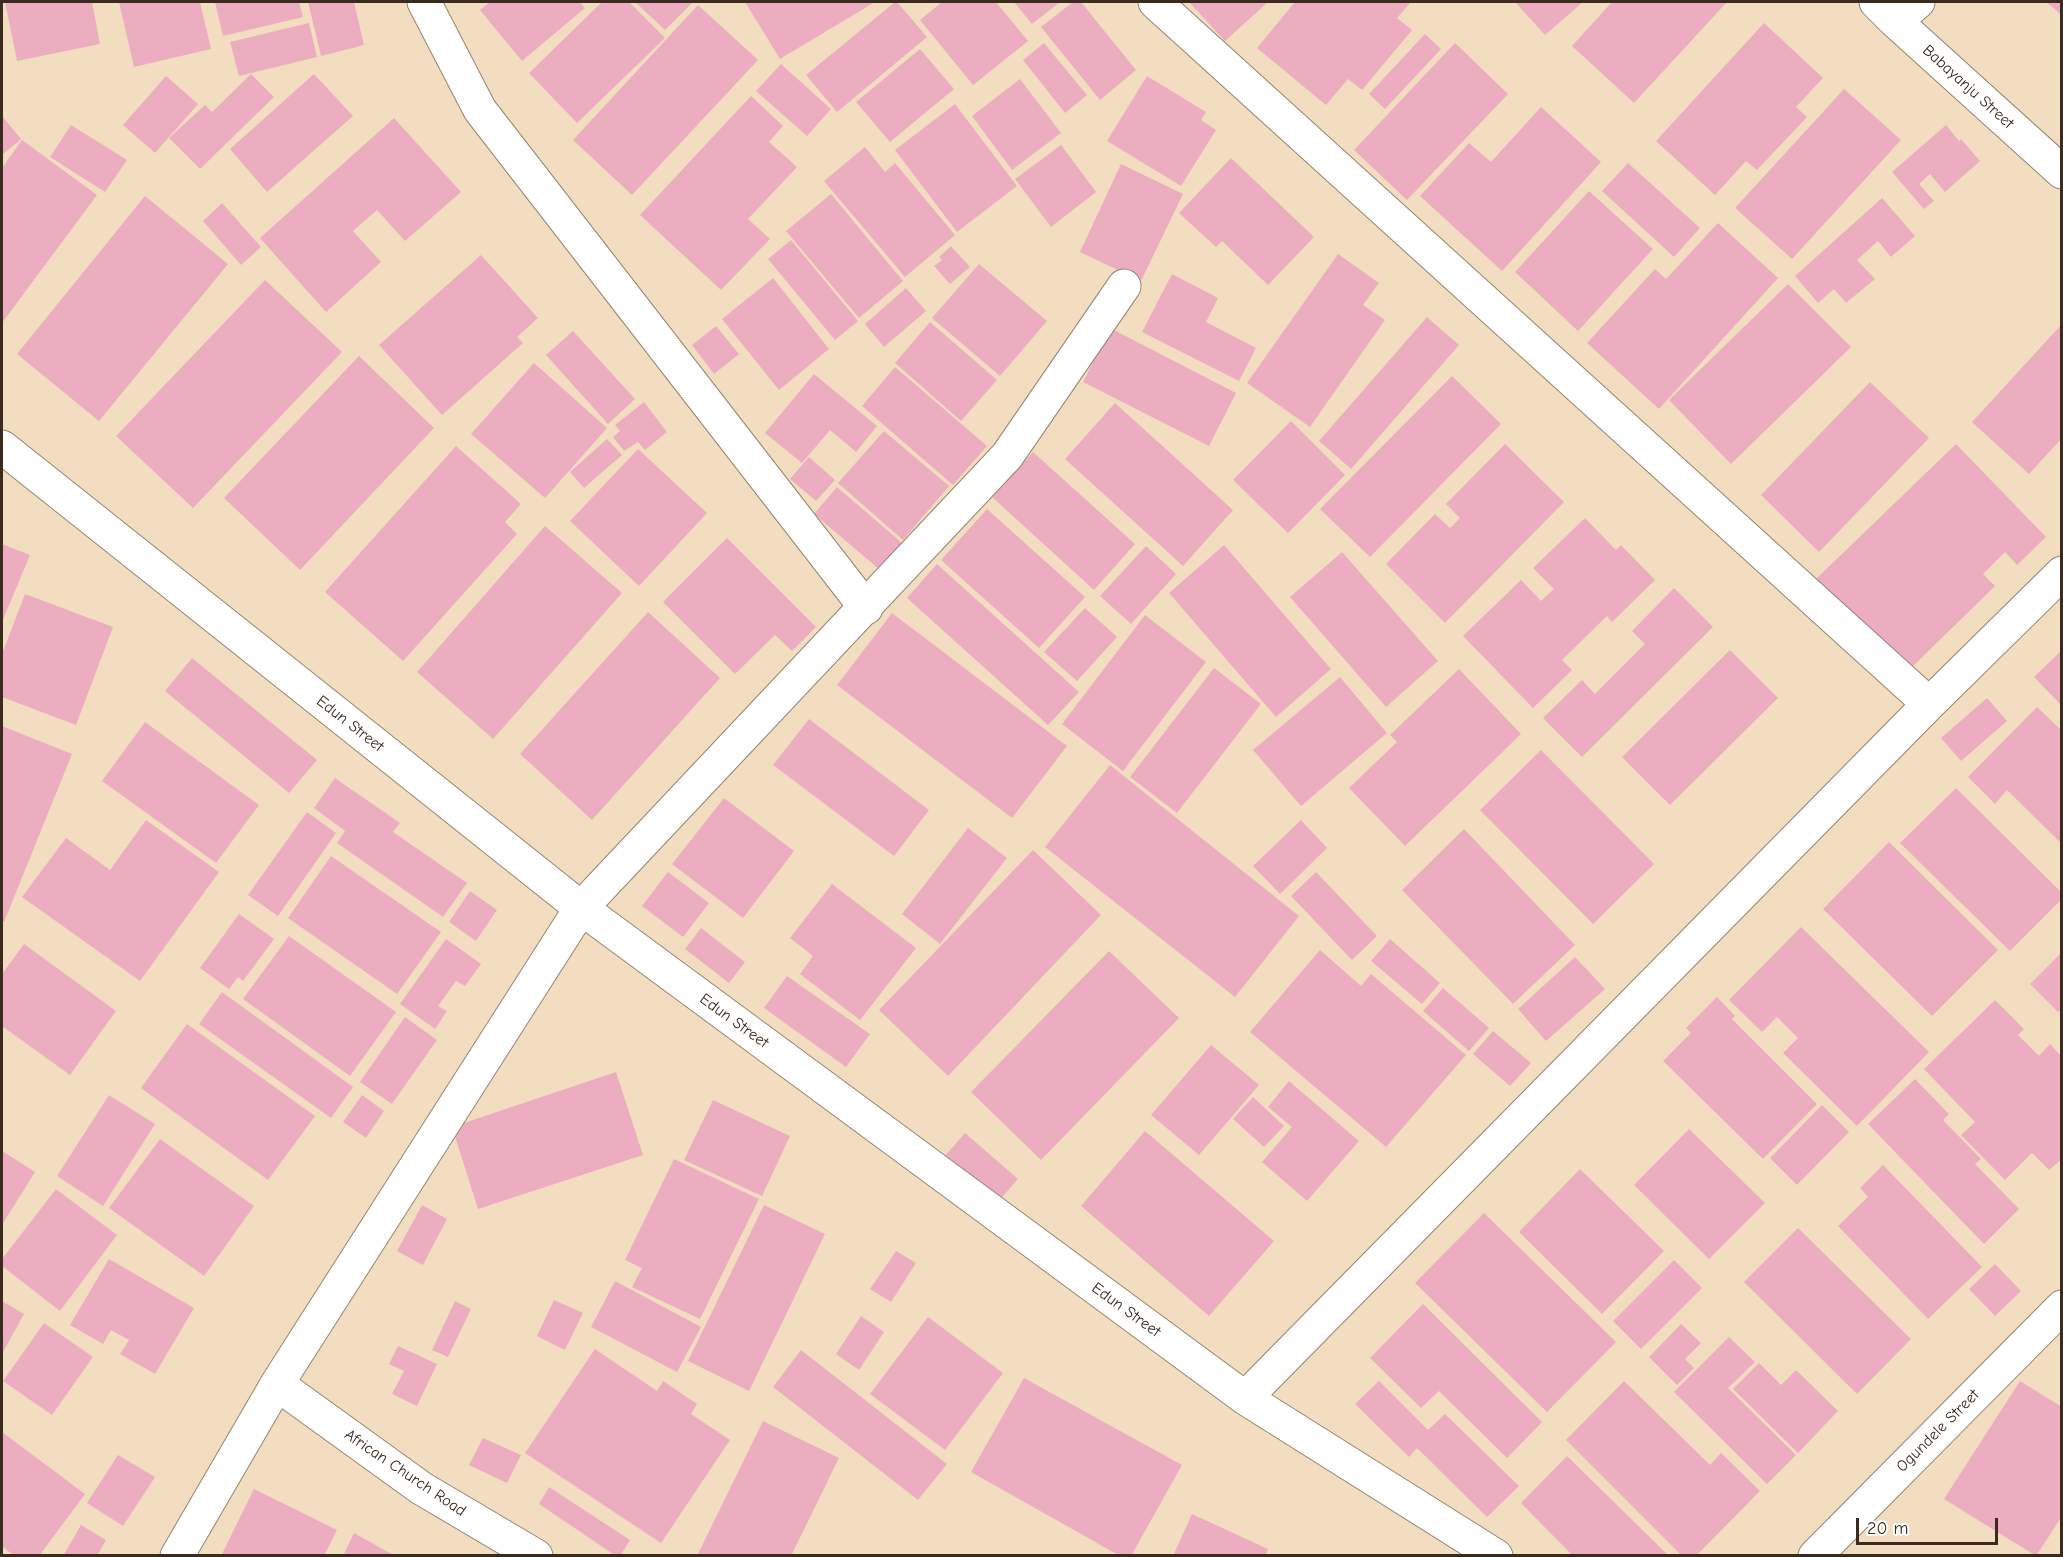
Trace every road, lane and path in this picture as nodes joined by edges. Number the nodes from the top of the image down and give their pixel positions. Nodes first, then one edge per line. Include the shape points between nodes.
1 (424, 2) edge
2 (1155, 2) edge
3 (1896, 8) edge
4 (2061, 172) edge
5 (1124, 286) dead end
6 (2, 447) edge
7 (2061, 573) edge
8 (866, 608) junction
9 (1929, 704) junction
10 (581, 908) junction
11 (2061, 1307) edge
12 (277, 1384) junction
13 (1245, 1398) junction
14 (177, 1556) edge
15 (536, 1556) edge
16 (1496, 1556) edge
17 (1815, 1556) edge

1 - 8 street via 480,110
2 - 9 street
3 - 4 street, Babayanju Street
5 - 8 street via 1007,456
6 - 10 street, Edun Street
7 - 9 street
8 - 10 street
9 - 13 street
10 - 12 street
10 - 13 street, Edun Street
11 - 17 street, Ogundele Street
12 - 14 street
12 - 15 street, African Church Road via 422,1488
13 - 16 street, Edun Street

